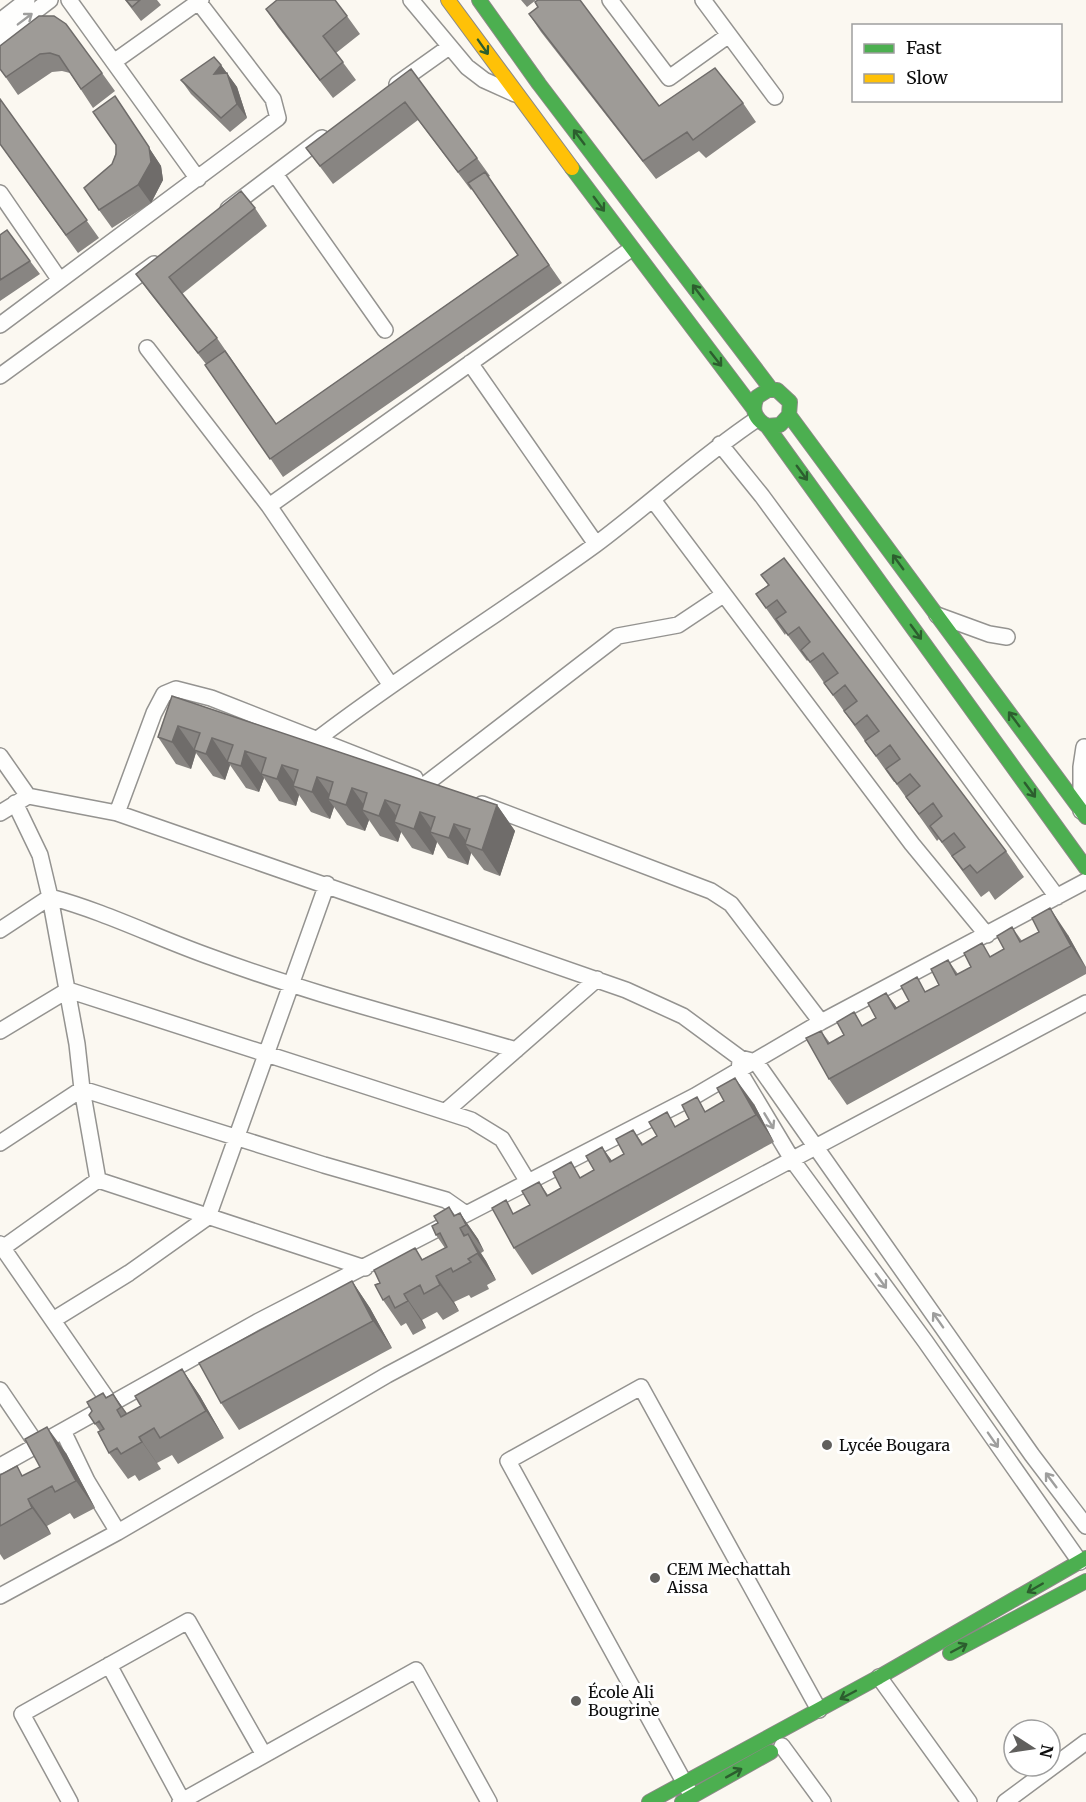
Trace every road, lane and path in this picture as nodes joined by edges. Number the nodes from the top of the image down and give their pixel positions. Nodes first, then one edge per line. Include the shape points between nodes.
1 (27, 0) edge
2 (50, 0) edge
3 (69, 0) edge
4 (411, 0) edge
5 (448, 0) edge
6 (479, 0) edge
7 (610, 0) edge
8 (703, 0) edge
9 (199, 1) edge
10 (0, 21) edge
11 (729, 35) junction
12 (0, 38) edge
13 (448, 47) junction
14 (115, 61) junction
15 (515, 94) junction
16 (380, 95) edge
17 (775, 97) dead end
18 (332, 131) edge
19 (275, 174) junction
20 (198, 179) junction
21 (0, 193) edge
22 (218, 216) edge
23 (631, 249) junction
24 (171, 252) edge
25 (59, 279) junction
26 (0, 325) edge
27 (385, 330) dead end
28 (147, 348) dead end
29 (470, 363) junction
30 (0, 376) edge
31 (771, 389) junction
32 (789, 415) junction
33 (759, 418) junction
34 (720, 444) junction
35 (653, 500) junction
36 (269, 506) junction
37 (596, 544) junction
38 (723, 595) junction
39 (937, 615) junction
40 (1007, 637) dead end
41 (390, 684) junction
42 (319, 738) junction
43 (1084, 747) dead end
44 (0, 756) edge
45 (427, 783) junction
46 (447, 791) edge
47 (21, 799) junction
48 (469, 799) edge
49 (0, 813) edge
50 (117, 813) junction
51 (1084, 814) edge
52 (1086, 868) edge
53 (1086, 881) edge
54 (327, 884) junction
55 (50, 897) junction
56 (1057, 897) junction
57 (0, 930) edge
58 (987, 935) junction
59 (597, 979) junction
60 (291, 984) junction
61 (68, 990) junction
62 (1086, 1003) edge
63 (821, 1022) junction
64 (0, 1031) edge
65 (516, 1050) junction
66 (267, 1054) junction
67 (756, 1062) junction
68 (740, 1064) junction
69 (82, 1089) junction
70 (446, 1111) junction
71 (238, 1137) junction
72 (0, 1143) edge
73 (815, 1147) junction
74 (793, 1161) junction
75 (98, 1180) junction
76 (528, 1182) junction
77 (466, 1214) junction
78 (208, 1217) junction
79 (1, 1247) edge
80 (365, 1268) junction
81 (52, 1320) junction
82 (0, 1390) edge
83 (112, 1406) junction
84 (64, 1433) junction
85 (38, 1446) junction
86 (0, 1467) edge
87 (1086, 1526) edge
88 (118, 1532) junction
89 (1084, 1563) edge
90 (1086, 1581) edge
91 (0, 1596) edge
92 (109, 1665) junction
93 (882, 1683) junction
94 (819, 1710) junction
95 (844, 1712) dead end
96 (1086, 1742) edge
97 (787, 1743) joint
98 (264, 1755) junction
99 (685, 1783) junction
100 (690, 1800) edge
101 (70, 1802) edge
102 (182, 1802) edge
103 (489, 1802) edge
104 (649, 1802) edge
105 (822, 1802) edge
106 (969, 1802) edge
107 (1005, 1802) edge

1 - 10 street
12 -> 2 street
3 - 14 street
4 - 13 street
5 -> 15 main road
31 -> 6 main road
7 - 11 street via 669,78
8 - 11 street
9 - 14 street
9 - 20 street via 273,99 278,118
11 - 17 street
13 - 15 street via 484,80
13 - 16 street
14 - 20 street
15 -> 23 main road
18 - 19 street
19 - 22 street
19 - 27 street
20 - 25 street
21 - 25 street
23 - 29 street
23 -> 33 main road
24 - 30 street
25 - 26 street
28 - 36 street
29 - 36 street
29 - 37 street
31 - 32 main road via 787,397
31 - 33 main road via 756,397
32 - 33 main road via 780,424
39 -> 32 main road
33 - 34 street
33 -> 52 main road
34 - 35 street
34 - 56 street
35 - 37 street
35 - 38 street
36 - 41 street
37 - 41 street
38 - 45 street via 678,625 618,636
38 - 58 street via 912,844
39 - 40 street
51 -> 39 main road
41 - 42 street
42 - 45 street
42 - 50 street via 212,698 176,689 164,694 154,713
43 - 51 street
44 - 47 street
45 - 46 street
47 - 49 street
47 - 50 street
47 - 55 street
48 - 63 street via 711,891 731,904
50 - 54 street
53 - 56 street
54 - 59 street
54 - 60 street
55 - 57 street
55 - 60 street via 87,907
55 - 61 street
56 - 58 street
58 - 63 street
59 - 65 street
59 - 68 street via 683,1016
60 - 65 street
60 - 66 street
61 - 64 street
61 - 66 street
61 - 69 street
62 - 73 street
63 - 67 street
65 - 70 street
66 - 70 street
66 - 71 street
67 - 68 street
67 - 73 street
68 -> 74 street
68 - 76 street
69 - 71 street
69 - 72 street
69 - 75 street
70 - 76 street via 471,1120 502,1139
71 - 77 street via 446,1200
71 - 78 street
73 - 74 street
87 -> 73 street
74 - 88 street via 387,1375
74 -> 89 street
75 - 78 street
75 - 79 street
76 - 77 street
77 - 80 street
78 - 80 street
78 - 81 street via 129,1273
79 - 81 street
80 - 83 street via 237,1334
81 - 83 street
82 - 85 street
83 - 84 street
84 - 85 street
84 - 88 street
85 - 86 street
88 - 91 street
89 -> 93 main road
93 -> 90 main road
92 - 98 street via 188,1621
92 - 101 street via 22,1714
92 - 102 street
93 -> 94 main road
93 - 95 main road
93 - 106 street
94 - 99 main road
94 - 99 street via 641,1387 633,1391 508,1461
96 - 107 street
100 -> 97 main road
97 - 105 street
98 - 102 street
98 - 103 street via 416,1670
99 - 100 street
99 - 104 main road

